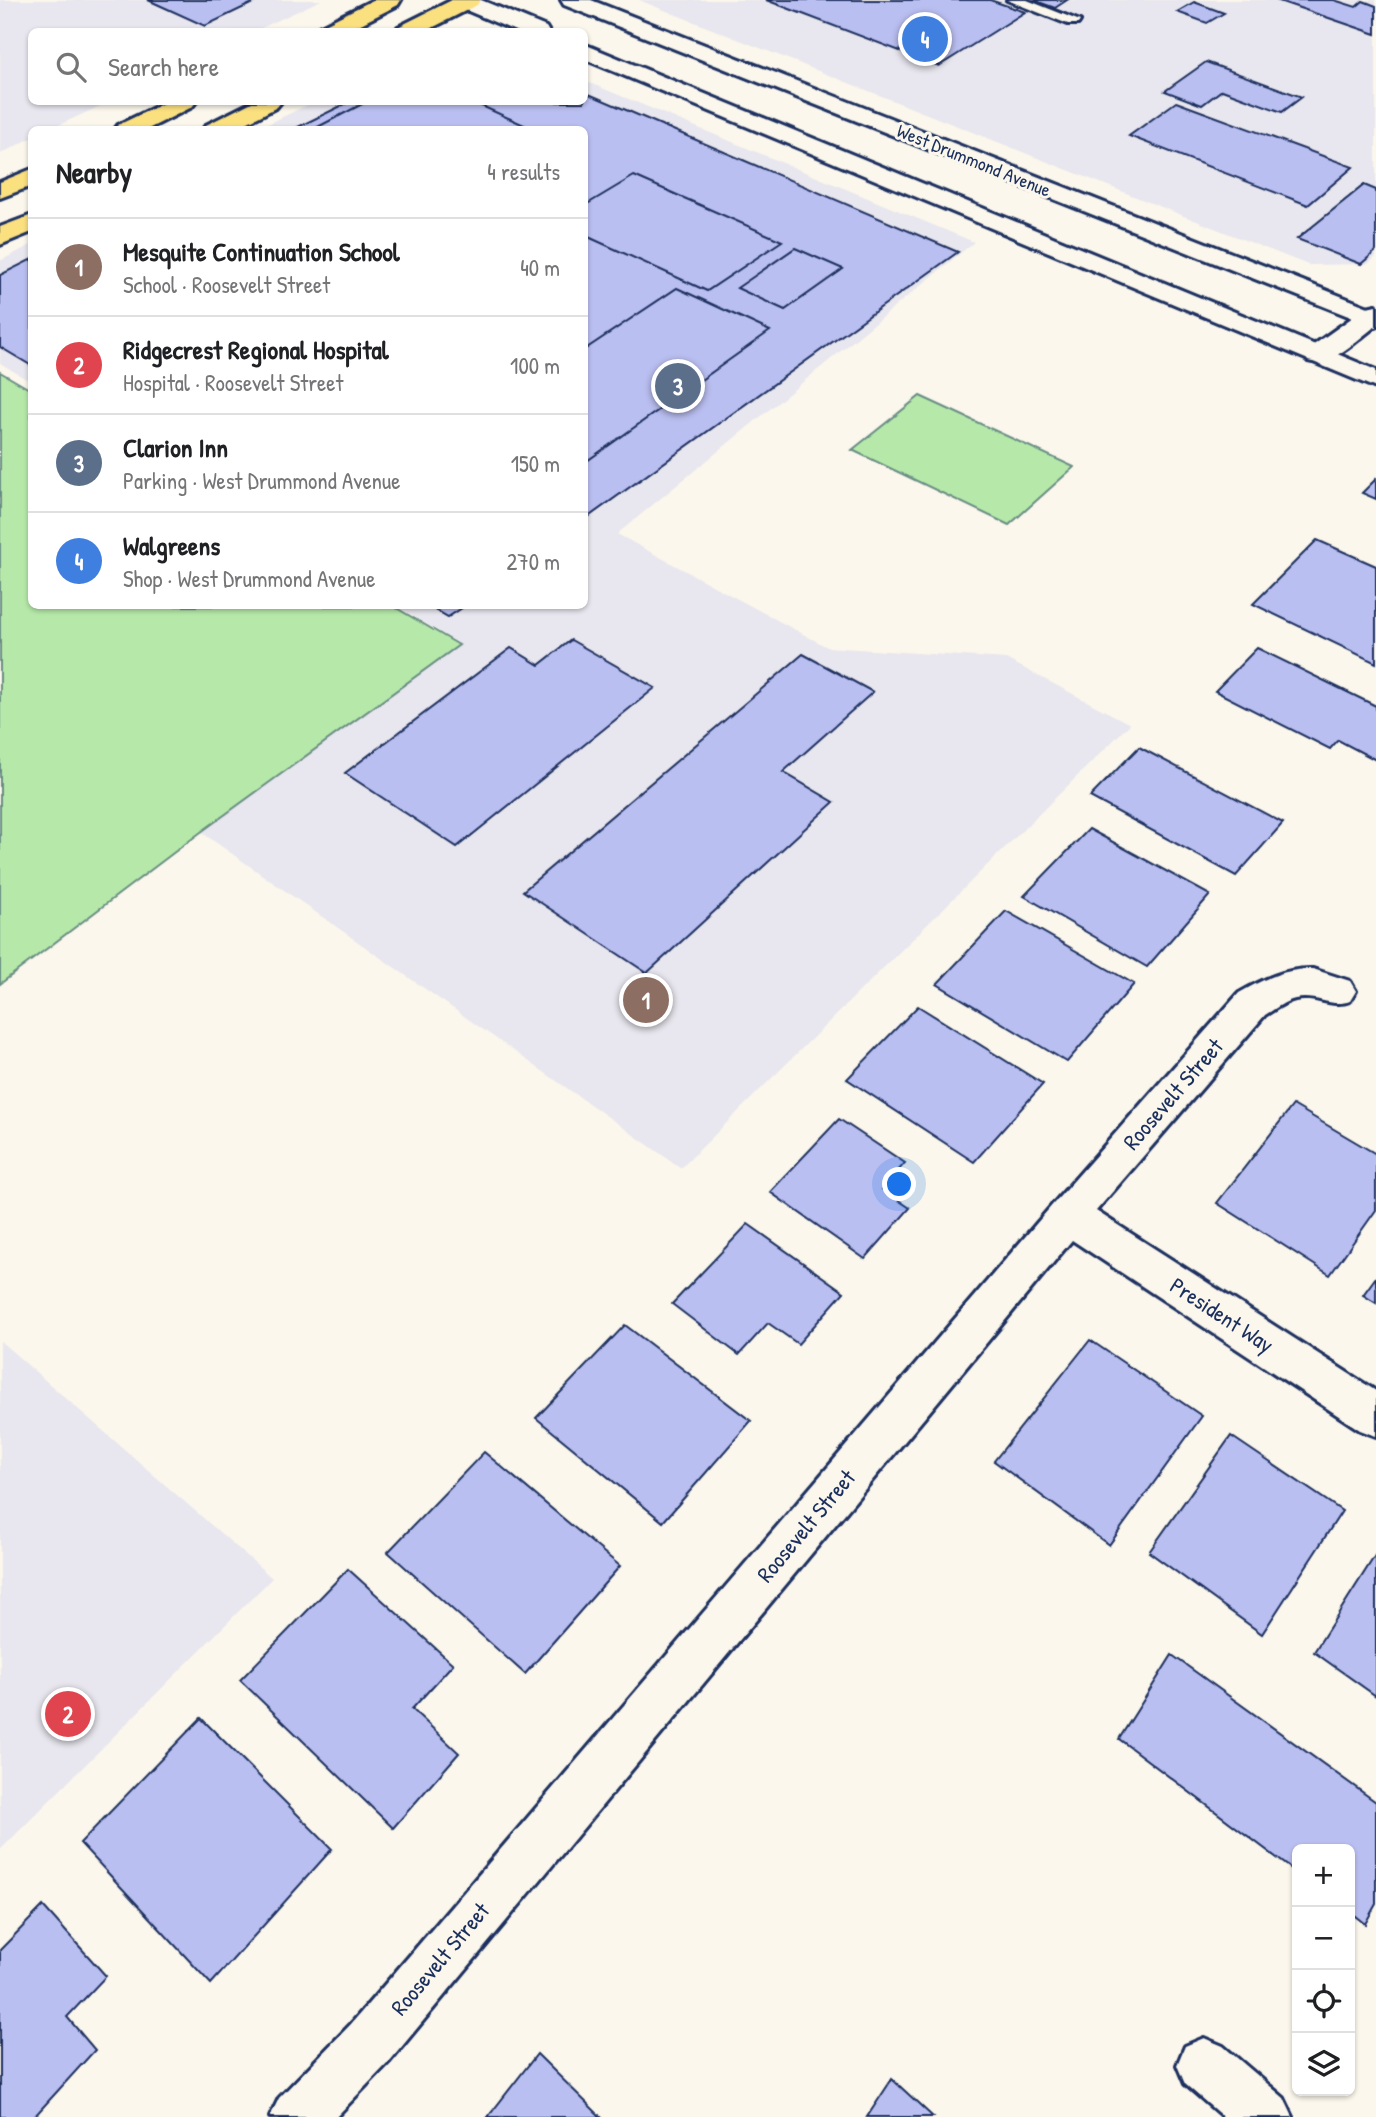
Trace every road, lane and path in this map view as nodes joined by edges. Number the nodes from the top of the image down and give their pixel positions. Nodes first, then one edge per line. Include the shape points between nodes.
1 (390, 0) edge
2 (572, 0) edge
3 (1014, 0) edge
4 (466, 1) edge
5 (1073, 21) dead end
6 (335, 28) edge
7 (414, 28) edge
8 (529, 28) edge
9 (588, 53) edge
10 (178, 105) edge
11 (263, 105) edge
12 (135, 126) edge
13 (222, 126) edge
14 (28, 178) edge
15 (0, 191) edge
16 (28, 224) edge
17 (0, 237) edge
18 (1374, 316) edge
19 (1318, 355) junction
20 (1376, 380) edge
21 (1337, 991) dead end
22 (1068, 1215) junction
23 (1376, 1416) edge
24 (1204, 2065) dead end
25 (298, 2117) edge
26 (1265, 2117) edge

1 - 6 main road
2 - 18 main road, West Drummond Avenue
3 - 5 lane
4 - 7 main road
4 - 8 main road
9 - 19 main road
10 - 12 main road
11 - 13 main road
14 - 15 main road
16 - 17 main road
18 - 19 main road
19 - 20 main road
21 - 22 main road, Roosevelt Street via 1319,983 1297,982 1282,985 1252,1004
22 - 23 main road, President Way
22 - 25 main road, Roosevelt Street via 379,2033
24 - 26 main road

